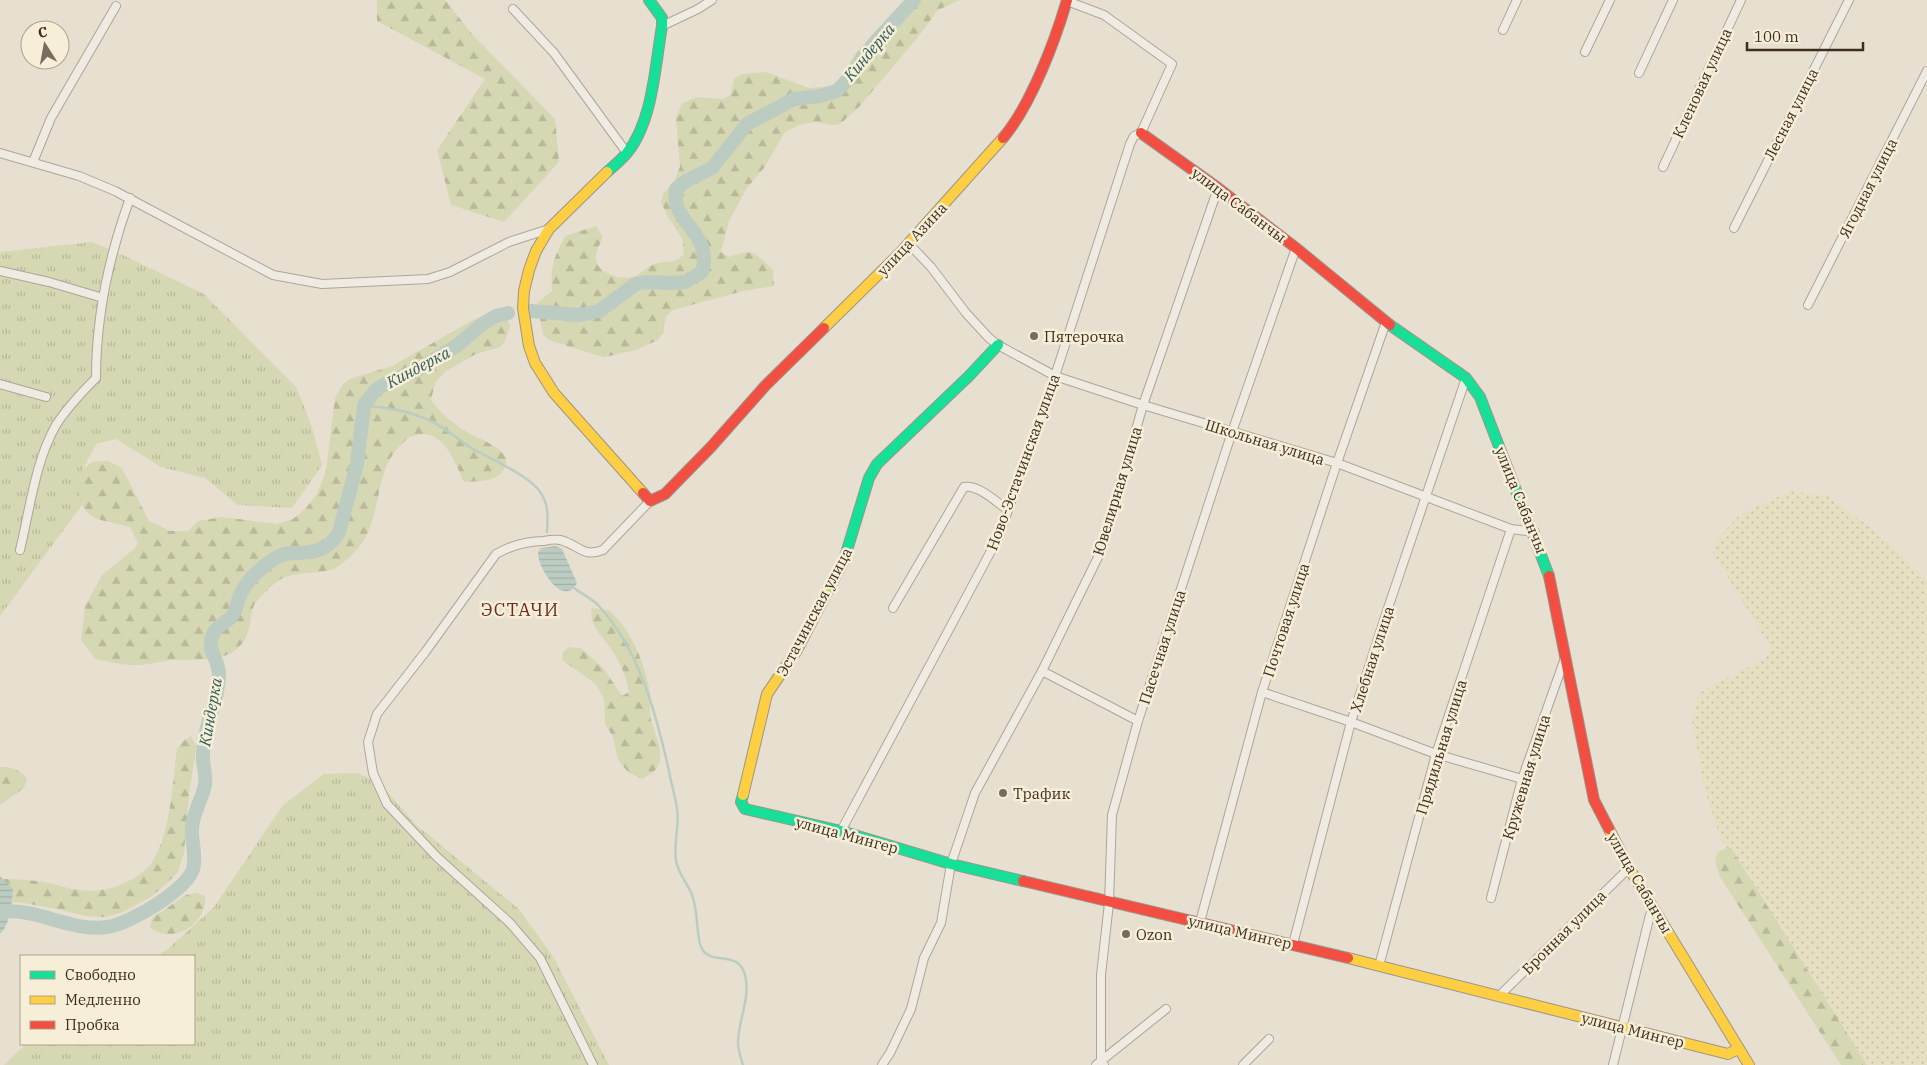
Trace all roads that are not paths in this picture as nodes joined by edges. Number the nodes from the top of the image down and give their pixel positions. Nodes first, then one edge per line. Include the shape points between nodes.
1 (650, 0) edge
2 (712, 0) edge
3 (1517, 0) edge
4 (1610, 0) edge
5 (1673, 0) edge
6 (1741, 0) edge
7 (1849, 0) edge
8 (1067, 1) edge
9 (116, 6) dead end
10 (513, 9) dead end
11 (662, 26) junction
12 (1503, 30) dead end
13 (1585, 52) dead end
14 (1927, 71) edge
15 (1638, 73) dead end
16 (1141, 133) junction
17 (0, 153) edge
18 (627, 153) junction
19 (33, 162) junction
20 (1663, 167) dead end
21 (1218, 188) junction
22 (130, 198) junction
23 (549, 228) junction
24 (1734, 228) dead end
25 (909, 244) junction
26 (1296, 248) junction
27 (0, 271) edge
28 (104, 298) junction
29 (1808, 305) dead end
30 (1386, 322) junction
31 (998, 345) junction
32 (1055, 376) junction
33 (1466, 378) junction
34 (0, 384) edge
35 (46, 398) dead end
36 (1143, 405) junction
37 (1232, 432) junction
38 (1337, 463) junction
39 (1426, 498) junction
40 (650, 501) junction
41 (1008, 510) junction
42 (1511, 530) junction
43 (1535, 532) junction
44 (20, 550) dead end
45 (893, 608) dead end
46 (1565, 658) junction
47 (1042, 671) junction
48 (1262, 692) junction
49 (1138, 721) junction
50 (1352, 722) junction
51 (1436, 754) junction
52 (1522, 779) junction
53 (742, 807) joint
54 (841, 831) junction
55 (951, 864) junction
56 (1629, 868) junction
57 (1490, 898) dead end
58 (1109, 903) junction
59 (1655, 910) junction
60 (1200, 922) junction
61 (1292, 944) junction
62 (1379, 966) junction
63 (1498, 997) junction
64 (1166, 1008) dead end
65 (1622, 1028) junction
66 (1269, 1038) dead end
67 (1738, 1049) junction
68 (1101, 1063) edge
69 (593, 1065) edge
70 (882, 1065) edge
71 (1242, 1065) edge
72 (1613, 1065) edge
73 (1749, 1065) edge

1 - 11 street via 662,18
2 - 11 street
3 - 12 street
4 - 13 street
5 - 15 street
6 - 20 street, Кленовая улица
7 - 24 street, Лесная улица
8 - 16 street via 1104,15 1172,64
8 - 25 street, улица Азина via 1033,88 1010,130
9 - 19 street via 51,118
10 - 18 street via 554,53
11 - 18 street via 648,108
14 - 29 street, Ягодная улица
16 - 21 street, улица Сабанчы
16 - 32 street, Ново-Эстачинская улица via 1134,136 1130,144
17 - 19 street
18 - 23 street
19 - 22 street via 80,176
21 - 26 street, улица Сабанчы
21 - 36 street, Ювелирная улица
22 - 23 street via 273,274 322,284 428,279 450,272 509,242
22 - 28 street
23 - 40 street via 534,257 524,291 525,324 535,363 554,393
25 - 31 street, Школьная улица via 931,266 966,313
25 - 40 street, улица Азина via 765,386 665,494
26 - 30 street, улица Сабанчы
26 - 37 street, Пасечная улица
27 - 28 street
28 - 44 street via 96,378 56,425 46,448
30 - 33 street, улица Сабанчы
30 - 38 street, Почтовая улица
31 - 32 street, Школьная улица
31 - 53 street, Эстачинская улица via 877,464 869,478 844,560 797,650 767,694
32 - 36 street, Школьная улица
32 - 41 street, Ново-Эстачинская улица
33 - 39 street, Хлебная улица
33 - 43 street, улица Сабанчы via 1480,398
34 - 35 street
36 - 37 street, Школьная улица
36 - 47 street, Ювелирная улица via 1101,551
37 - 38 street, Школьная улица
37 - 49 street, Пасечная улица
38 - 39 street, Школьная улица
38 - 48 street, Почтовая улица
39 - 42 street, Школьная улица
39 - 50 street, Хлебная улица
40 - 69 street via 603,550 584,551 560,540 528,541 511,545 496,554 384,703 368,742 373,773 387,804 437,857 510,923 540,958
41 - 45 street via 977,489 964,487
41 - 54 street, Ново-Эстачинская улица via 999,536
42 - 43 street, Школьная улица
42 - 51 street, Прядильная улица
43 - 46 street, улица Сабанчы via 1548,569
46 - 52 street, Кружевная улица
46 - 56 street, улица Сабанчы via 1594,800
47 - 49 street
47 - 55 street, Ювелирная улица via 975,793
48 - 50 street
48 - 60 street, Почтовая улица
49 - 58 street, Пасечная улица via 1112,815
50 - 51 street
50 - 61 street, Хлебная улица
51 - 52 street
51 - 62 street, Прядильная улица
52 - 57 street, Кружевная улица
53 - 54 street, улица Мингер
54 - 55 street, улица Мингер
55 - 58 street, улица Мингер
55 - 70 street, Ювелирная улица via 941,923 924,958 911,1010
56 - 59 street, улица Сабанчы
56 - 63 street, Бронная улица
58 - 60 street, улица Мингер
58 - 68 street, Пасечная улица via 1101,975
59 - 65 street via 1650,915
59 - 67 street, улица Сабанчы
60 - 61 street, улица Мингер
61 - 62 street, улица Мингер
62 - 63 street, улица Мингер
63 - 65 street, улица Мингер
64 - 68 street
65 - 67 street, улица Мингер via 1728,1054
65 - 72 street
66 - 71 street
67 - 73 street, улица Сабанчы

